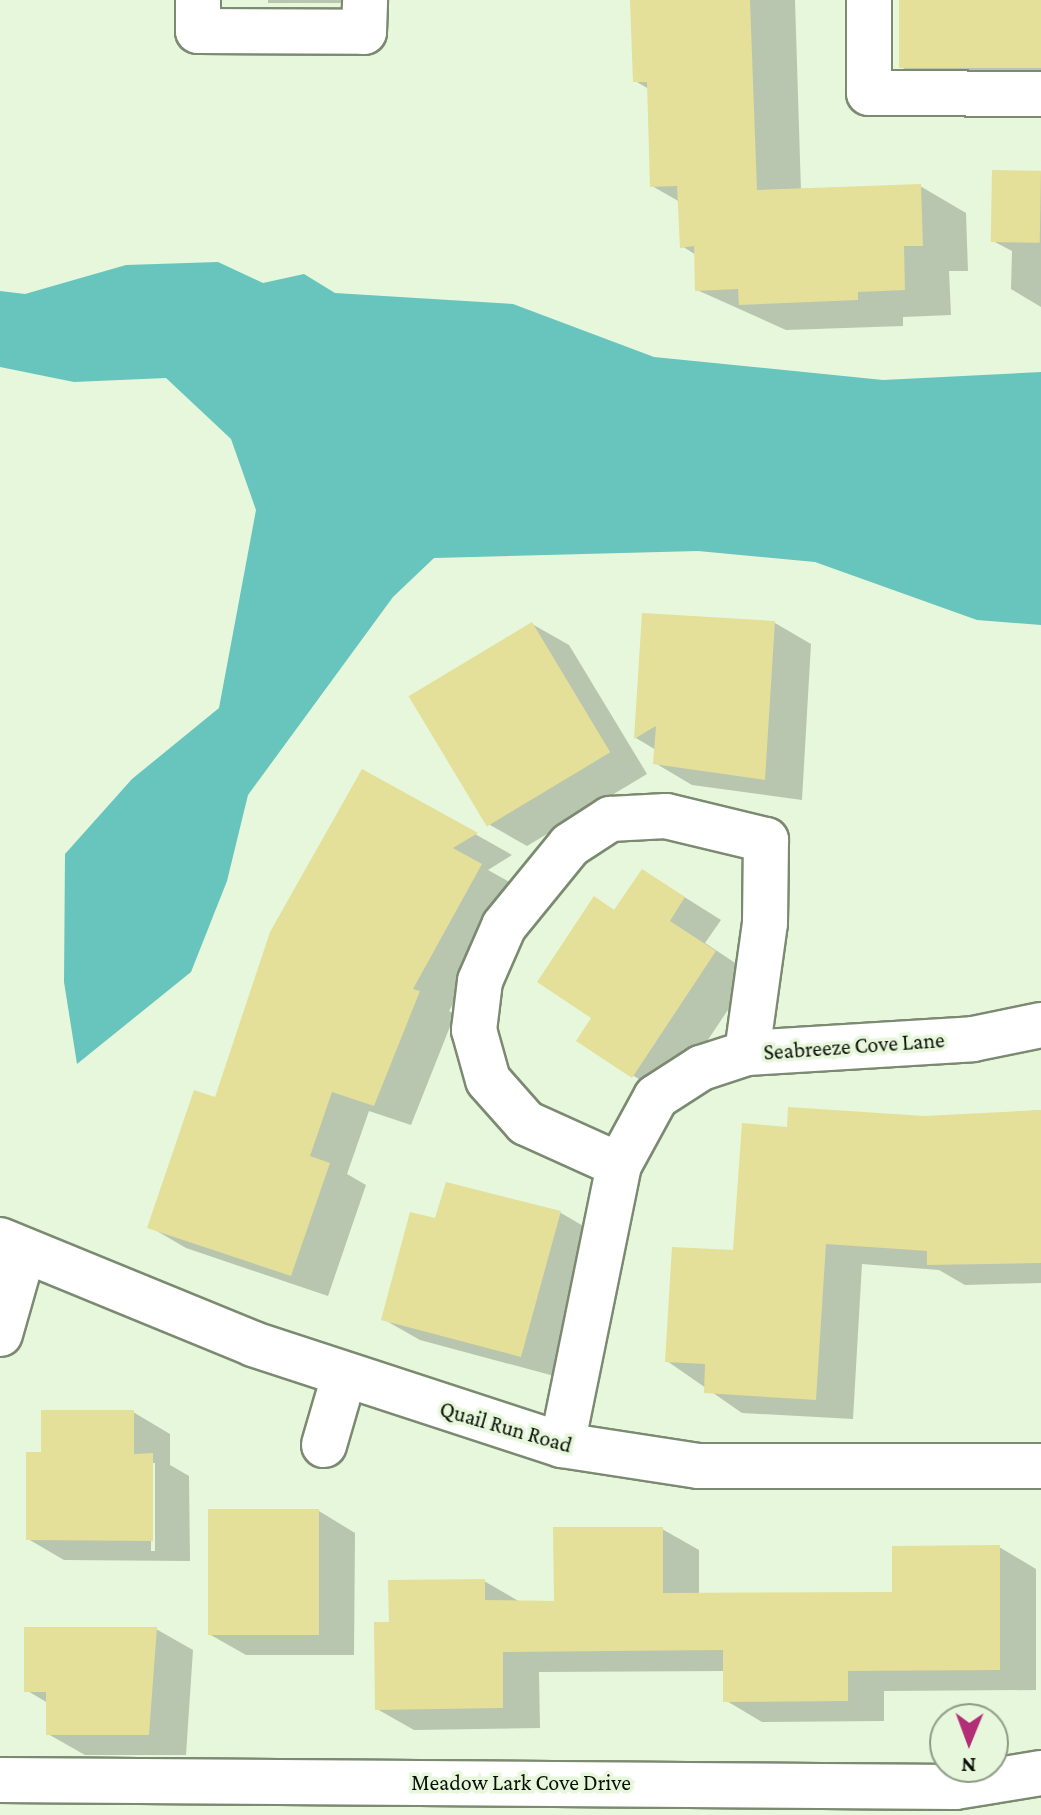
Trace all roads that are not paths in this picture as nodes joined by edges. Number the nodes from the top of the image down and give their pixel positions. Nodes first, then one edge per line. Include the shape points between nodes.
1 (198, 0) edge
2 (365, 0) edge
3 (869, 0) edge
4 (1041, 94) edge
5 (1041, 1025) edge
6 (747, 1053) junction
7 (619, 1165) junction
8 (12, 1245) edge
9 (0, 1334) edge
10 (344, 1376) junction
11 (324, 1445) dead end
12 (562, 1445) junction
13 (1041, 1466) edge
14 (1041, 1773) edge
15 (0, 1780) edge

1 - 2 street via 198,31 364,32
3 - 4 street via 869,93
5 - 6 street, Seabreeze Cove Lane via 973,1039
6 - 7 street, Seabreeze Cove Lane via 701,1068 656,1097
6 - 7 street via 765,923 766,840 666,816 610,819 570,845 504,926 480,981 474,1030 488,1080 526,1123
7 - 12 street, Seabreeze Cove Lane
8 - 9 street
8 - 10 street, Quail Run Road
10 - 11 street
10 - 12 street, Quail Run Road
12 - 13 street, Quail Run Road via 698,1466
14 - 15 street, Meadow Lark Cove Drive via 955,1787

